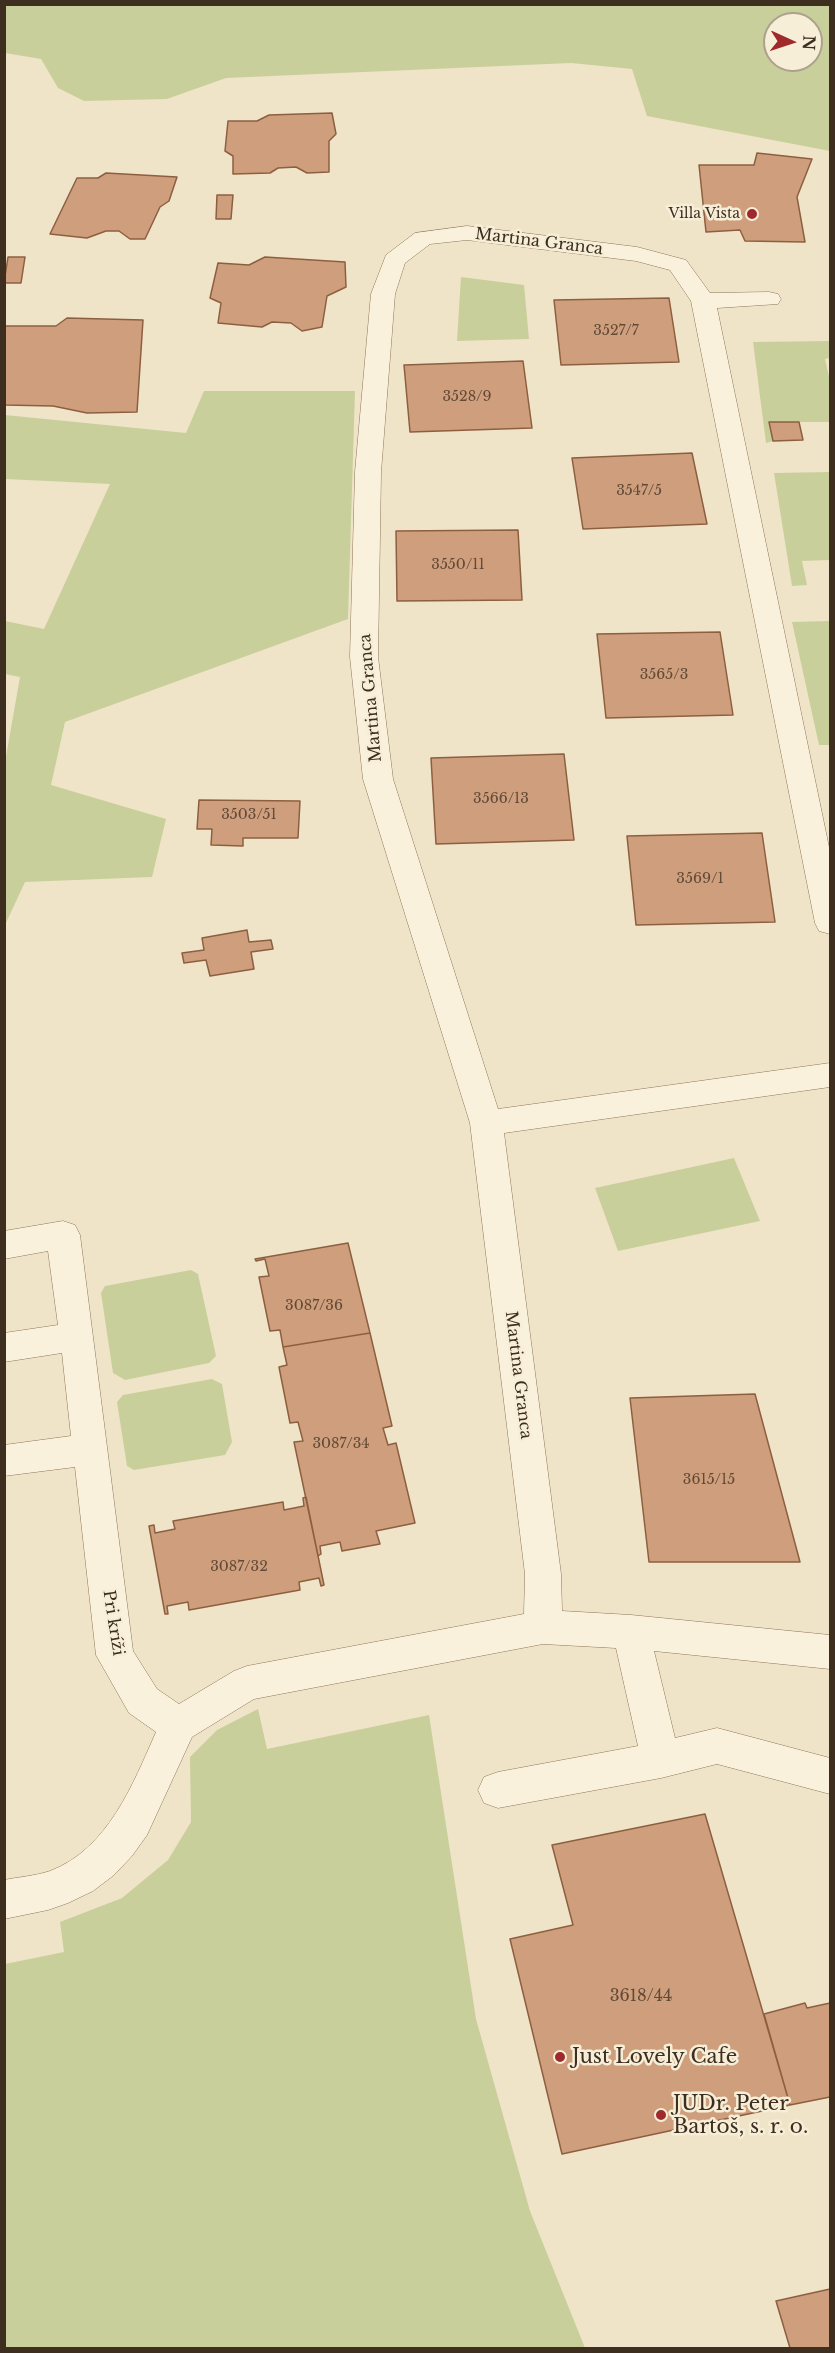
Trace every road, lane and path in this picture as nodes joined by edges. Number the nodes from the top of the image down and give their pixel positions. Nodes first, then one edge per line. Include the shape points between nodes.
1 (769, 298) dead end
2 (704, 301) junction
3 (831, 923) edge
4 (831, 1075) edge
5 (486, 1123) junction
6 (4, 1245) edge
7 (77, 1336) junction
8 (4, 1348) edge
9 (91, 1449) junction
10 (4, 1461) edge
11 (543, 1627) junction
12 (631, 1632) junction
13 (831, 1652) edge
14 (178, 1725) junction
15 (661, 1760) junction
16 (831, 1776) edge
17 (498, 1790) dead end
18 (4, 1900) edge

1 - 2 street
2 - 3 street, Martina Granca
2 - 5 street, Martina Granca via 678,266 638,254 467,233 423,238 394,260 383,294 368,472 364,657 378,779
4 - 5 street
5 - 11 street, Martina Granca via 543,1574
6 - 7 street, Pri kríži via 63,1235
7 - 8 street
7 - 9 street, Pri kríži
9 - 10 street
9 - 14 street, Pri kríži via 115,1656 143,1701
11 - 12 street
11 - 14 street via 247,1683
12 - 13 street
12 - 15 street
14 - 18 street via 124,1838 92,1869 55,1889
15 - 16 street via 717,1746
15 - 17 street

